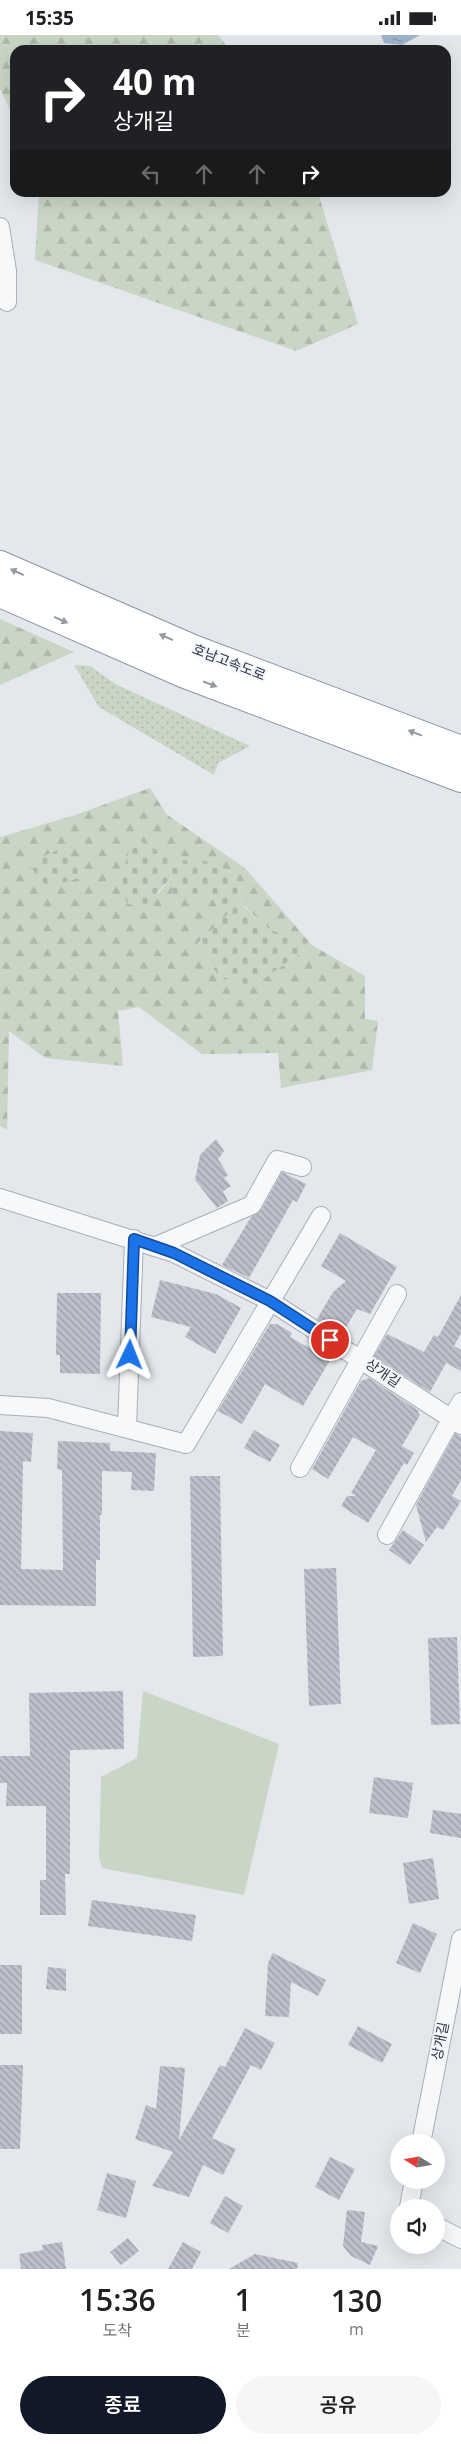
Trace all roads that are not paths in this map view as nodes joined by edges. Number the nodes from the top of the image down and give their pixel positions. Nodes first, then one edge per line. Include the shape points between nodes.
1 (0, 227) edge
2 (7, 302) dead end
3 (0, 565) edge
4 (0, 593) edge
5 (461, 750) edge
6 (461, 778) edge
7 (302, 1167) dead end
8 (0, 1198) edge
9 (321, 1216) dead end
10 (134, 1239) junction
11 (154, 1247) junction
12 (397, 1294) dead end
13 (270, 1301) junction
14 (361, 1359) junction
15 (461, 1402) edge
16 (0, 1405) edge
17 (456, 1422) edge
18 (127, 1428) junction
19 (300, 1468) dead end
20 (387, 1535) dead end
21 (461, 1939) edge
22 (423, 2134) edge
23 (445, 2231) edge
24 (461, 2239) edge

1 - 2 street via 7,271
5 -> 3 highway, 호남고속도로 via 194,649
4 -> 6 highway, 호남고속도로 via 185,674
7 - 11 street via 277,1160 252,1205
8 - 10 street, 상개길
9 - 13 street
10 - 11 street, 상개길
10 - 18 street
11 - 13 street, 상개길 via 174,1253
12 - 14 street
13 - 14 street, 상개길
13 - 18 street via 186,1444
14 - 17 street, 상개길
14 - 19 street
15 - 17 street
16 - 18 street via 48,1408
17 - 20 street
21 - 22 street, 상개길
23 - 24 street

